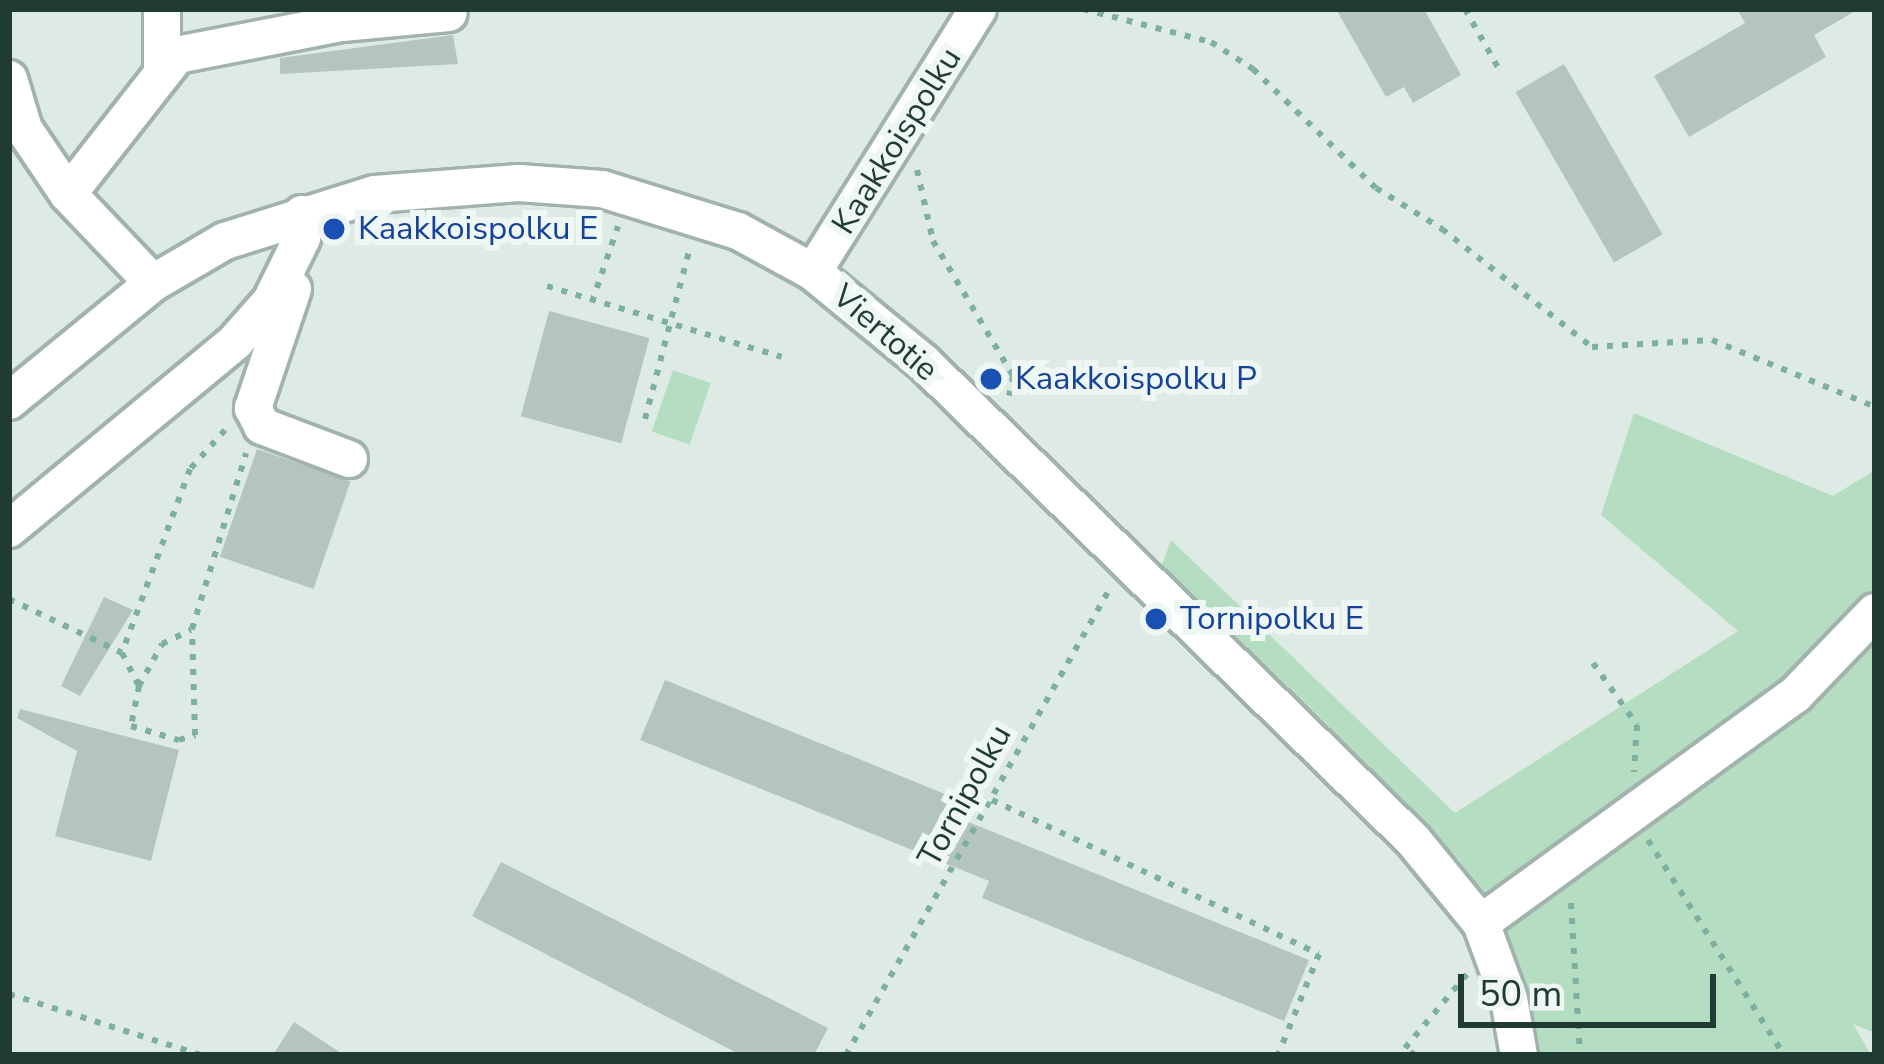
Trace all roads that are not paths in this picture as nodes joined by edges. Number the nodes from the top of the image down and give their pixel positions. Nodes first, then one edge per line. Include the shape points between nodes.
1 (162, 9) edge
2 (978, 9) edge
3 (449, 13) dead end
4 (162, 72) junction
5 (9, 79) edge
6 (16, 130) edge
7 (68, 194) junction
8 (302, 214) junction
9 (288, 262) junction
10 (813, 272) junction
11 (153, 283) junction
12 (9, 401) edge
13 (349, 459) dead end
14 (9, 529) edge
15 (1875, 612) edge
16 (1472, 939) junction
17 (1519, 1055) edge

1 - 4 street
2 - 10 street, Kaakkoispolku
3 - 4 street via 342,23 177,56
4 - 7 street
5 - 6 street
6 - 7 street
7 - 11 street
8 - 9 street via 302,238
8 - 10 street, Viertotie via 449,185 602,189 739,232
8 - 11 street, Viertotie via 225,241
9 - 13 street via 293,288 255,413
9 - 14 street via 271,302 235,342
10 - 16 street, Viertotie via 924,363 1414,840
11 - 12 street, Viertotie
15 - 16 street via 1795,695
16 - 17 street, Viertotie via 1509,999

